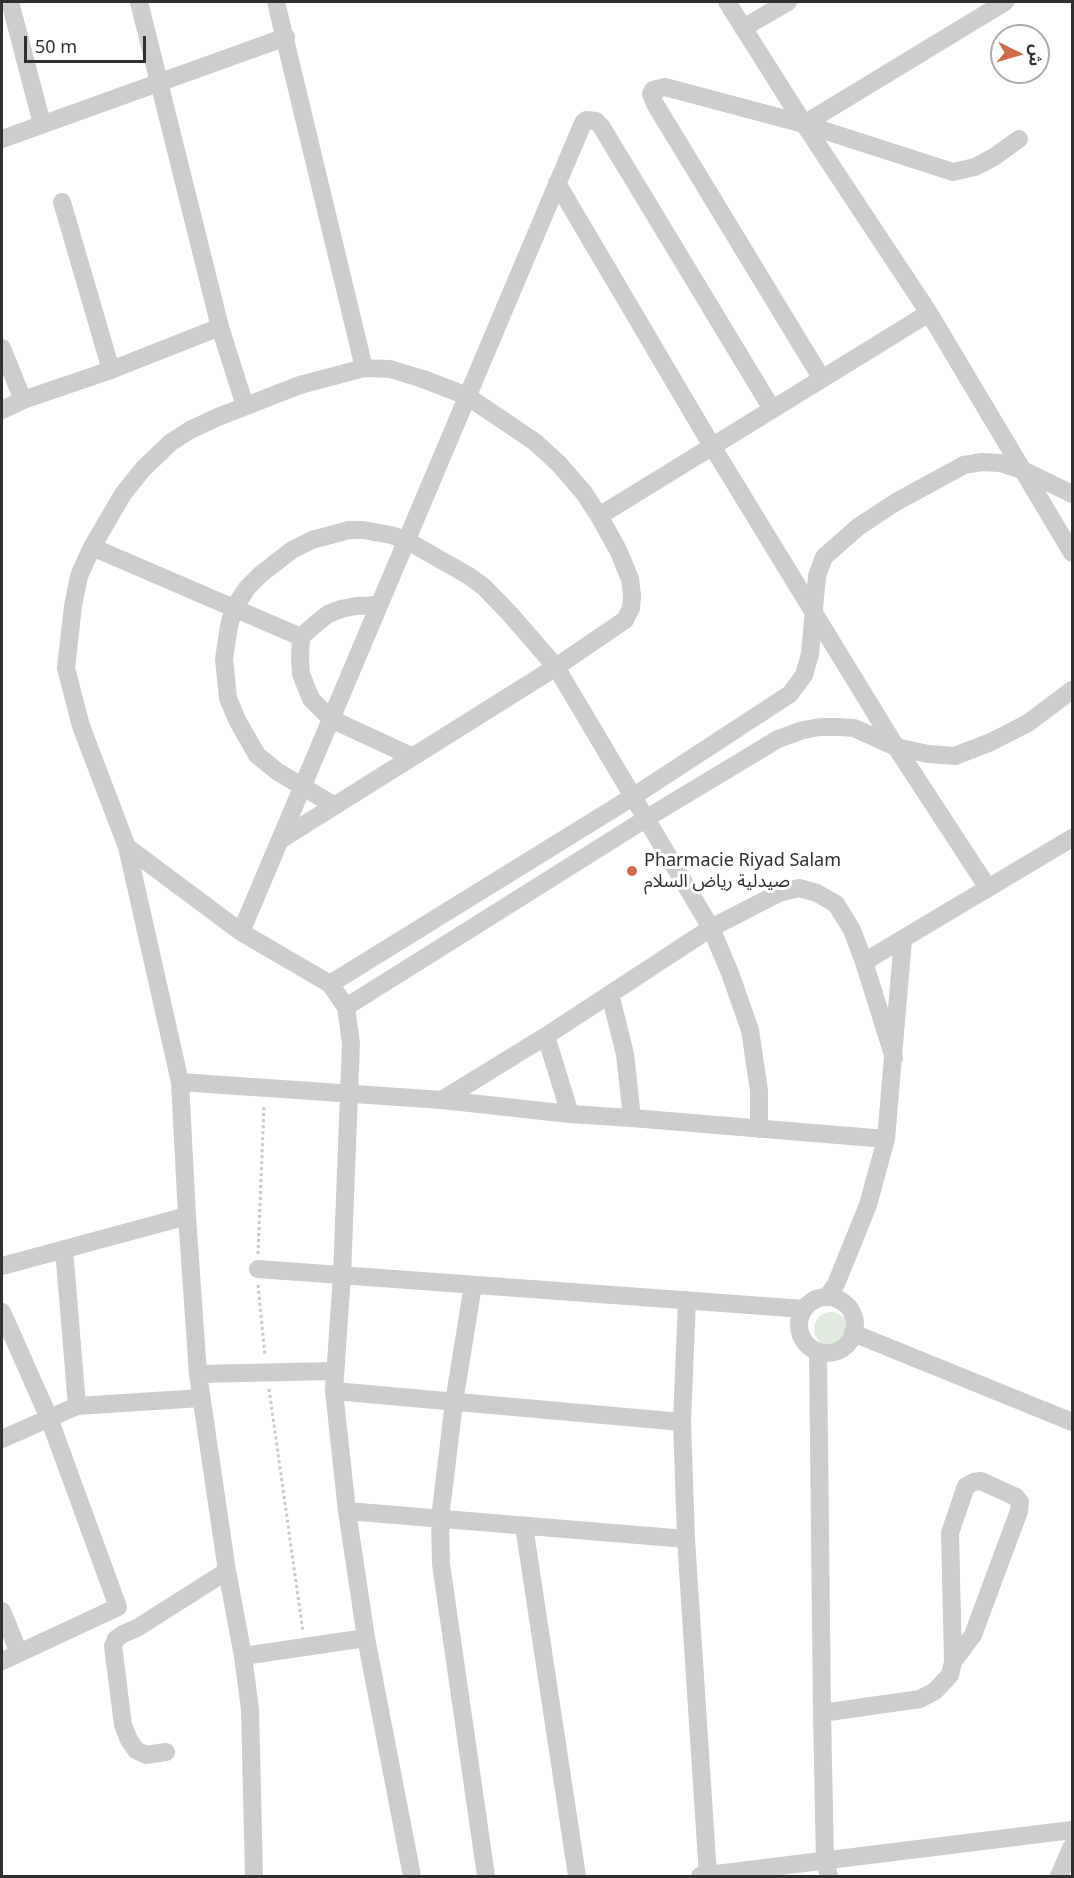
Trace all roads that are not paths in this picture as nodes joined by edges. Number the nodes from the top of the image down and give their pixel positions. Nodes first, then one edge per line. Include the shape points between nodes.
1 (10, 2) edge
2 (139, 2) edge
3 (276, 2) edge
4 (727, 2) edge
5 (788, 2) edge
6 (1005, 2) edge
7 (743, 28) junction
8 (286, 37) junction
9 (160, 82) junction
10 (42, 124) junction
11 (804, 124) junction
12 (2, 139) edge
13 (1019, 139) dead end
14 (557, 183) junction
15 (62, 202) dead end
16 (929, 313) junction
17 (220, 327) junction
18 (2, 348) edge
19 (364, 368) junction
20 (111, 370) junction
21 (822, 379) junction
22 (467, 396) junction
23 (23, 400) junction
24 (245, 405) junction
25 (772, 409) junction
26 (2, 410) edge
27 (712, 446) junction
28 (1025, 471) junction
29 (1072, 494) edge
30 (599, 516) junction
31 (406, 540) junction
32 (92, 547) junction
33 (1072, 553) edge
34 (379, 605) junction
35 (234, 608) junction
36 (814, 613) junction
37 (301, 637) junction
38 (556, 667) junction
39 (1072, 690) edge
40 (331, 719) junction
41 (896, 747) junction
42 (412, 757) junction
43 (302, 786) junction
44 (634, 796) junction
45 (335, 806) junction
46 (647, 818) junction
47 (1072, 838) edge
48 (280, 840) junction
49 (127, 847) junction
50 (988, 888) junction
51 (711, 928) junction
52 (241, 932) junction
53 (903, 939) junction
54 (864, 962) junction
55 (330, 984) junction
56 (610, 994) junction
57 (346, 1007) junction
58 (546, 1036) junction
59 (894, 1058) junction
60 (180, 1082) junction
61 (349, 1094) junction
62 (442, 1100) junction
63 (570, 1114) junction
64 (632, 1118) junction
65 (759, 1129) junction
66 (886, 1139) junction
67 (186, 1216) junction
68 (64, 1249) junction
69 (2, 1266) edge
70 (258, 1269) dead end
71 (342, 1275) junction
72 (473, 1285) junction
73 (827, 1297) junction
74 (687, 1300) junction
75 (804, 1309) junction
76 (2, 1312) edge
77 (854, 1333) junction
78 (818, 1351) junction
79 (334, 1371) junction
80 (198, 1374) junction
81 (334, 1391) junction
82 (201, 1398) junction
83 (454, 1402) junction
84 (77, 1406) junction
85 (49, 1418) junction
86 (682, 1422) junction
87 (1072, 1422) edge
88 (2, 1439) edge
89 (347, 1511) junction
90 (440, 1519) junction
91 (524, 1526) junction
92 (687, 1539) junction
93 (227, 1571) junction
94 (2, 1611) edge
95 (366, 1638) junction
96 (19, 1653) junction
97 (243, 1656) junction
98 (2, 1661) edge
99 (953, 1662) junction
100 (822, 1713) junction
101 (166, 1752) dead end
102 (1072, 1830) edge
103 (1072, 1846) edge
104 (827, 1869) edge
105 (254, 1876) edge
106 (412, 1876) edge
107 (486, 1876) edge
108 (578, 1876) edge
109 (705, 1876) edge
110 (1059, 1876) edge

1 - 10 street
2 - 9 street
3 - 8 street
4 - 7 street
5 - 7 street
6 - 11 street
7 - 11 street
8 - 9 street
8 - 19 street
9 - 10 street
9 - 17 street
10 - 12 street
11 - 13 street via 953,172 975,167
11 - 16 street
11 - 21 street via 665,87 651,92
14 - 22 street
14 - 25 street via 583,123 589,119 596,121
14 - 27 street
15 - 20 street
16 - 21 street
16 - 28 street
17 - 20 street
17 - 24 street
18 - 23 street
19 - 22 street via 390,369
19 - 24 street
20 - 23 street
21 - 25 street
22 - 30 street via 535,442 572,478
22 - 31 street
23 - 26 street
24 - 32 street via 170,443 123,494
25 - 27 street
27 - 30 street
27 - 36 street
28 - 29 street
28 - 33 street
28 - 36 street via 1000,463 964,465 858,527 824,557 817,576
30 - 38 street via 630,579 631,608 625,620
31 - 34 street
31 - 35 street via 363,530 312,540 274,562 247,588
31 - 38 street via 484,587
32 - 35 street
32 - 49 street via 79,576 66,668 81,726
34 - 37 street via 356,606 328,615
34 - 40 street
35 - 37 street
35 - 43 street via 224,659 228,698 257,755
36 - 41 street
36 - 44 street via 807,665 790,694
37 - 40 street via 300,658 306,687 311,699
38 - 42 street
38 - 44 street
39 - 41 street via 1028,723 955,756
40 - 42 street
40 - 43 street
41 - 46 street via 854,728 803,730 778,739
41 - 50 street
42 - 45 street
43 - 45 street
43 - 48 street
44 - 46 street
44 - 55 street
45 - 48 street
46 - 51 street
46 - 57 street
47 - 50 street
48 - 52 street
49 - 52 street
49 - 60 street
50 - 53 street
51 - 54 street via 778,893 799,888 836,904 852,930
51 - 56 street
51 - 65 street via 750,1030 759,1091
52 - 55 street
53 - 54 street
53 - 59 street
54 - 59 street
55 - 57 street
56 - 58 street
56 - 64 street via 625,1054
57 - 61 street via 351,1044
58 - 62 street
58 - 63 street
59 - 66 street
60 - 61 street
60 - 67 street
61 - 62 street
61 - 71 street
62 - 63 street
63 - 64 street
64 - 65 street
65 - 66 street
66 - 73 street via 868,1204
67 - 68 street
67 - 80 street
68 - 69 street
68 - 84 street
70 - 71 street
71 - 72 street
71 - 79 street
72 - 74 street
72 - 83 street
73 - 75 street via 814,1300
73 - 77 street via 846,1304 855,1323
74 - 75 street
74 - 86 street
75 - 78 street via 800,1334
76 - 85 street
77 - 78 street via 835,1352
77 - 87 street
78 - 100 street
79 - 80 street
79 - 81 street
80 - 82 street
81 - 83 street
81 - 89 street
82 - 84 street
82 - 93 street
83 - 86 street
83 - 90 street
84 - 85 street
85 - 88 street
85 - 96 street via 118,1607
86 - 92 street
89 - 90 street
89 - 95 street
90 - 91 street
90 - 107 street via 441,1564
91 - 92 street
91 - 108 street
92 - 109 street
93 - 97 street
93 - 101 street via 123,1634 113,1646 123,1725 129,1740 146,1755
94 - 96 street
95 - 97 street
95 - 106 street
96 - 98 street
97 - 105 street via 250,1709
99 - 99 street via 973,1635 1019,1511 1016,1497 981,1481 966,1486 950,1533
99 - 100 street via 943,1684 920,1699
100 - 104 street
102 - 104 street
103 - 110 street
104 - 109 street

